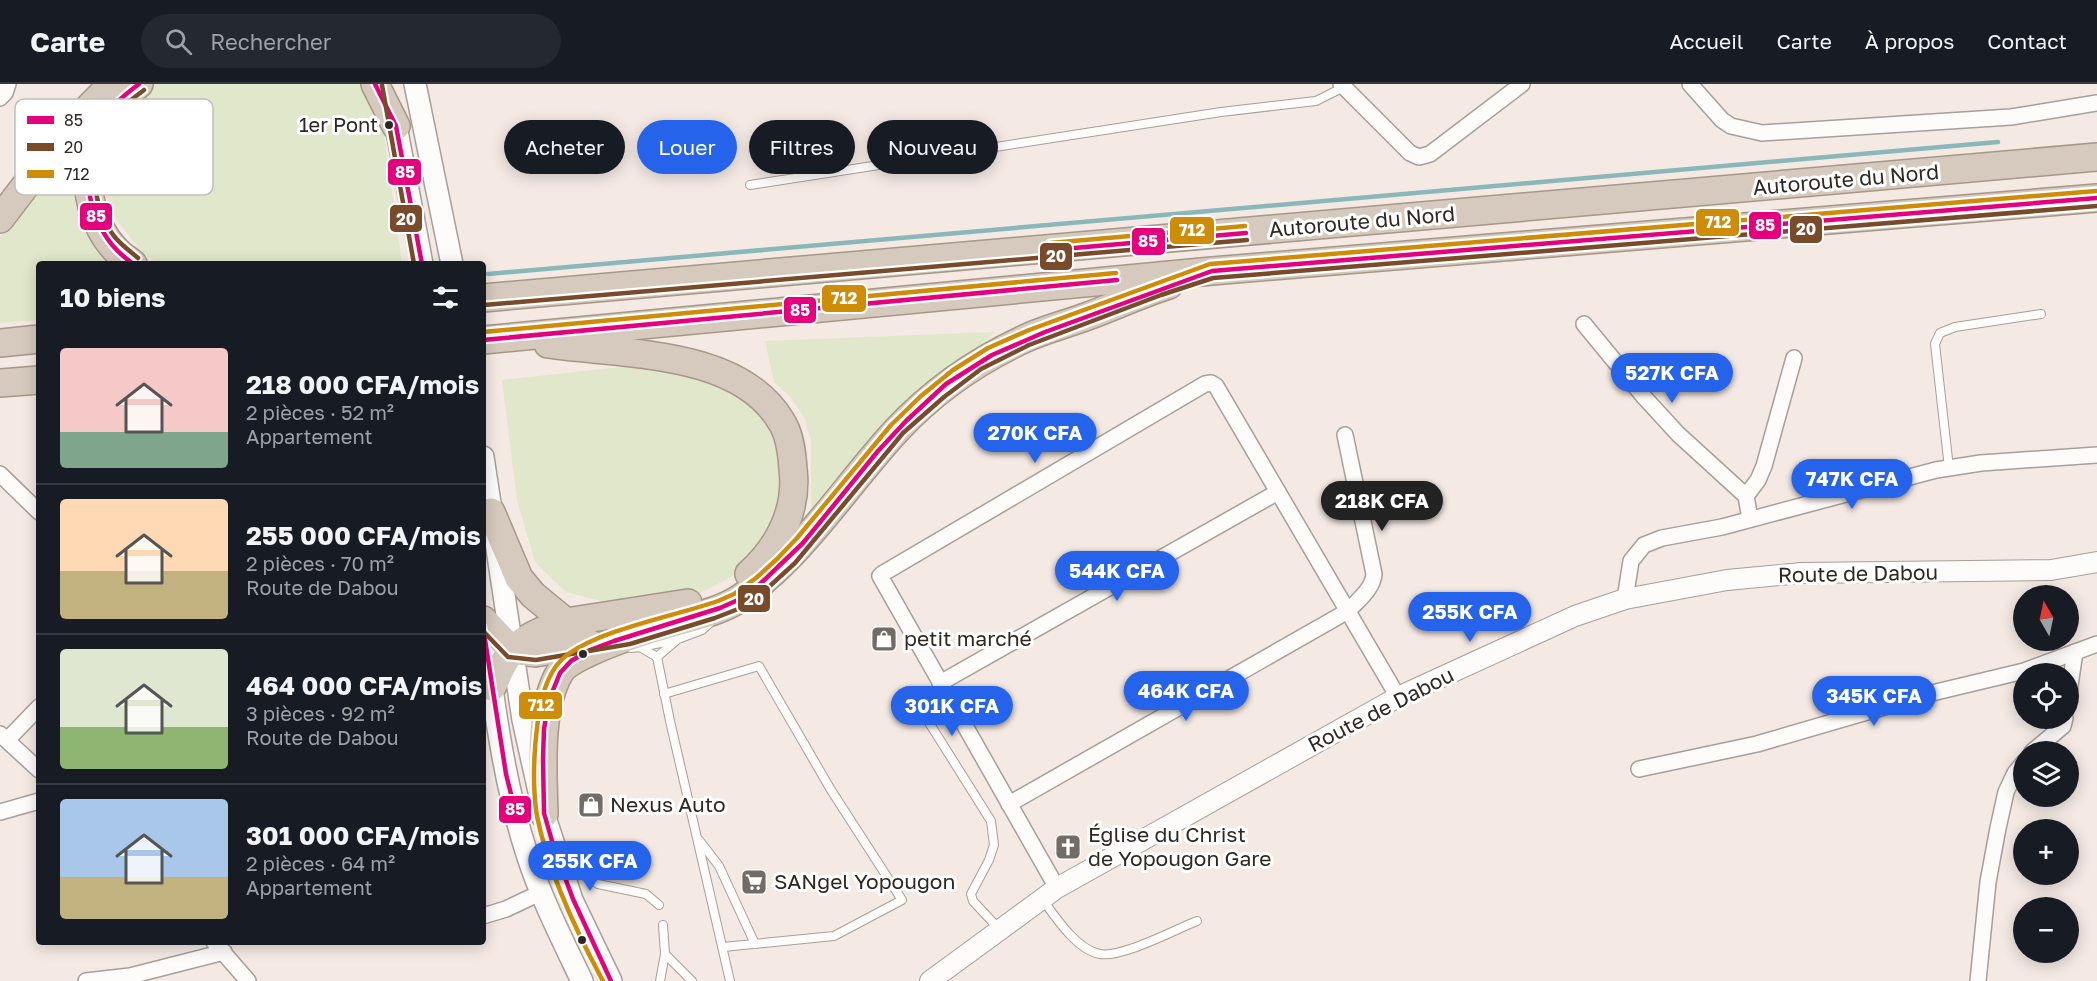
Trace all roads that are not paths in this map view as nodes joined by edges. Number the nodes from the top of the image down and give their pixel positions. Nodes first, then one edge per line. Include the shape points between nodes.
1 (8, 84) edge
2 (112, 84) edge
3 (139, 84) edge
4 (375, 84) edge
5 (389, 84) edge
6 (415, 84) edge
7 (1522, 84) edge
8 (1690, 84) edge
9 (1343, 85) edge
10 (0, 98) edge
11 (97, 99) edge
12 (120, 99) edge
13 (2097, 103) edge
14 (396, 126) junction
15 (2097, 157) edge
16 (750, 185) dead end
17 (18, 195) edge
18 (90, 195) edge
19 (2097, 198) edge
20 (0, 219) edge
21 (451, 258) edge
22 (421, 260) edge
23 (129, 261) edge
24 (1212, 271) junction
25 (486, 298) edge
26 (2041, 314) dead end
27 (1584, 324) dead end
28 (36, 339) edge
29 (493, 339) edge
30 (0, 343) edge
31 (1794, 358) dead end
32 (36, 380) edge
33 (0, 383) edge
34 (1345, 435) dead end
35 (2097, 454) edge
36 (1949, 468) junction
37 (0, 474) edge
38 (486, 475) edge
39 (1278, 492) junction
40 (1746, 496) junction
41 (36, 509) edge
42 (492, 512) junction
43 (1750, 519) junction
44 (2097, 562) edge
45 (1625, 599) junction
46 (735, 602) junction
47 (1348, 611) junction
48 (566, 622) junction
49 (486, 623) edge
50 (678, 639) junction
51 (634, 642) junction
52 (2097, 644) edge
53 (486, 647) edge
54 (512, 650) junction
55 (2075, 652) junction
56 (657, 657) junction
57 (2073, 663) edge
58 (940, 683) junction
59 (492, 687) junction
60 (664, 694) junction
61 (1398, 697) junction
62 (36, 710) edge
63 (923, 712) dead end
64 (2059, 729) edge
65 (3, 736) edge
66 (2045, 741) edge
67 (36, 767) edge
68 (1639, 769) dead end
69 (2013, 777) edge
70 (36, 802) edge
71 (1009, 804) junction
72 (0, 812) edge
73 (544, 814) junction
74 (697, 837) junction
75 (558, 859) junction
76 (706, 876) junction
77 (724, 878) junction
78 (542, 892) junction
79 (1049, 894) junction
80 (659, 905) dead end
81 (486, 915) edge
82 (1197, 921) dead end
83 (663, 925) dead end
84 (1000, 931) junction
85 (755, 944) junction
86 (219, 947) edge
87 (723, 947) junction
88 (665, 954) junction
89 (131, 979) edge
90 (86, 981) edge
91 (248, 981) edge
92 (582, 981) edge
93 (611, 981) edge
94 (660, 981) edge
95 (692, 981) edge
96 (730, 981) edge
97 (930, 981) edge
98 (1978, 981) edge

1 - 10 street
2 - 11 highway
3 - 12 highway
4 - 14 highway
5 - 14 street
6 - 21 main road
7 - 9 street via 1430,154 1419,157 1410,153
8 - 13 street via 1722,120 1761,133 2011,117
9 - 16 lane via 1316,100
14 - 22 main road
15 - 25 highway, Autoroute du Nord
17 - 20 highway
18 - 23 highway via 103,231 117,252
19 - 24 highway, Autoroute du Nord
24 - 29 highway, Autoroute du Nord
24 - 46 highway via 1026,338 977,363 898,429 789,558
26 - 36 lane via 1955,327 1940,333 1935,344
27 - 40 street via 1670,426
28 - 30 highway
29 - 48 highway via 696,363 727,374 768,402 783,423 792,452 795,480 787,521 763,561 741,581 700,600
31 - 40 street via 1764,466
32 - 33 highway
34 - 47 street via 1374,574 1374,582
35 - 36 street
36 - 43 street
37 - 41 street
38 - 42 main road
39 - 47 street
39 - 58 street
39 - 58 street via 1216,386 1205,384 882,574 880,580
40 - 43 street
42 - 48 highway via 519,578
42 - 54 main road
43 - 45 street via 1644,544 1631,561
44 - 45 street, Route de Dabou via 2051,570 1801,573 1727,580
45 - 61 street, Route de Dabou via 1575,616
46 - 50 lane via 702,630
46 - 51 highway
47 - 61 street
47 - 71 street
48 - 54 highway
49 - 54 highway
50 - 51 lane
50 - 56 lane
51 - 54 highway via 535,653
51 - 56 lane
51 - 73 highway via 579,657 561,670 544,731
52 - 55 street
53 - 59 main road
54 - 59 highway
54 - 73 main road
55 - 57 street
55 - 68 street via 2024,671 1932,693 1757,744
56 - 60 lane
58 - 71 street
59 - 78 main road via 506,774 526,851
60 - 74 lane
60 - 85 lane via 759,666 831,790 902,900 834,936
61 - 79 street, Route de Dabou
62 - 65 street via 12,735
63 - 84 lane via 991,821 994,845 971,894
64 - 66 street
65 - 67 street
69 - 98 street via 2006,792 1988,882
70 - 72 street
71 - 79 street
73 - 75 main road
74 - 76 lane
74 - 77 lane
75 - 80 lane via 598,884 646,894
75 - 93 main road via 572,900
76 - 77 lane
76 - 87 lane
77 - 85 lane
78 - 81 street
78 - 92 main road
79 - 82 lane via 1059,922 1079,943 1099,954 1119,953
79 - 84 street, Route de Dabou
83 - 88 lane
84 - 97 street, Route de Dabou
85 - 87 lane
86 - 89 street
86 - 91 street
87 - 96 lane
88 - 94 lane
88 - 95 lane
89 - 90 street

